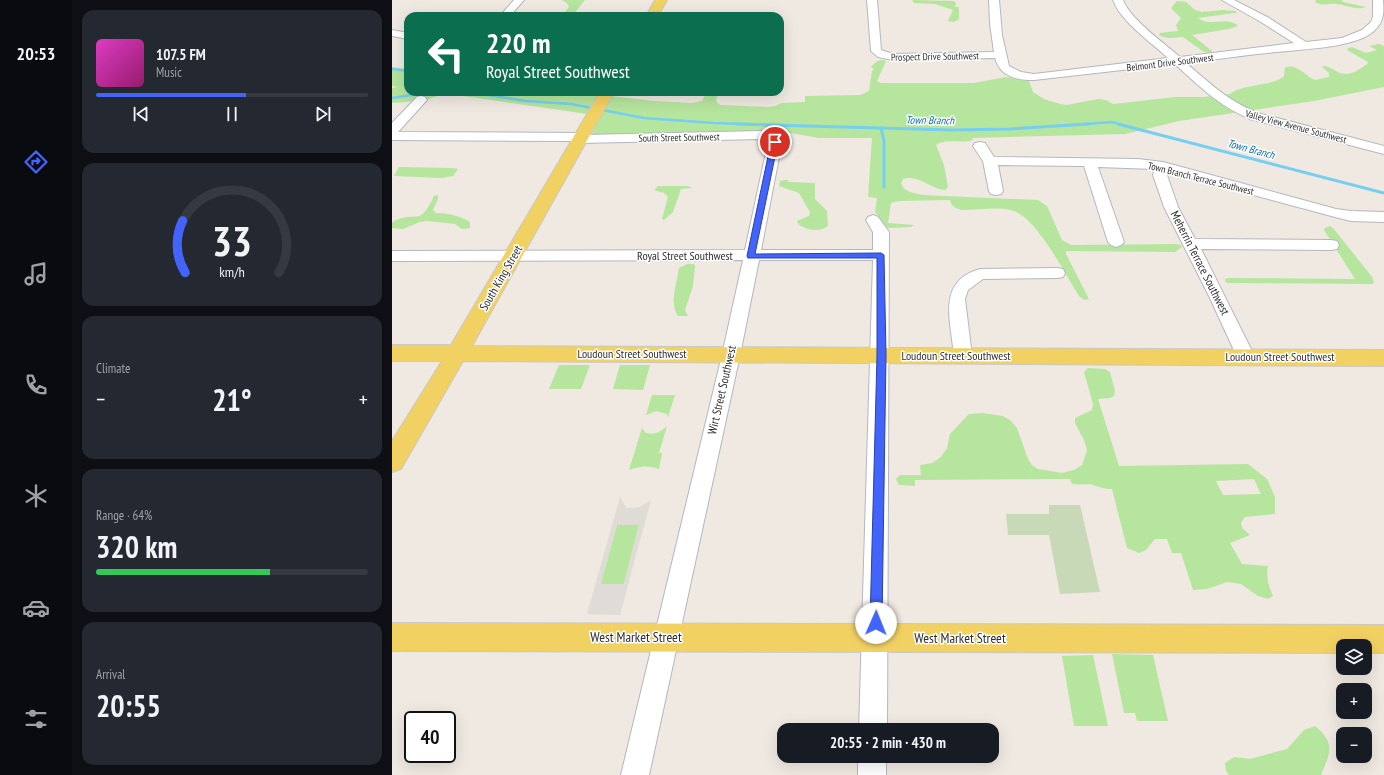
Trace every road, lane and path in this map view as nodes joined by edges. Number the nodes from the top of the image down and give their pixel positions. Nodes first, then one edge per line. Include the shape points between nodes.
1 (519, 0) edge
2 (661, 0) edge
3 (872, 0) edge
4 (994, 0) edge
5 (1118, 0) edge
6 (1227, 0) edge
7 (1378, 0) edge
8 (508, 12) edge
9 (654, 12) edge
10 (392, 33) edge
11 (404, 35) edge
12 (1305, 46) junction
13 (1000, 55) junction
14 (1177, 61) junction
15 (421, 100) dead end
16 (601, 103) edge
17 (392, 131) edge
18 (392, 136) edge
19 (581, 138) junction
20 (775, 142) joint
21 (980, 146) dead end
22 (1384, 150) edge
23 (990, 161) junction
24 (1090, 163) junction
25 (1163, 166) junction
26 (996, 190) dead end
27 (1384, 217) edge
28 (873, 220) dead end
29 (1116, 242) dead end
30 (1189, 244) junction
31 (1331, 245) dead end
32 (881, 255) junction
33 (392, 256) edge
34 (514, 256) junction
35 (751, 256) junction
36 (1056, 273) dead end
37 (392, 353) edge
38 (457, 354) junction
39 (731, 355) junction
40 (881, 355) junction
41 (962, 356) junction
42 (1246, 357) junction
43 (1384, 358) edge
44 (392, 462) edge
45 (392, 637) edge
46 (666, 637) junction
47 (875, 638) junction
48 (1384, 639) edge
49 (873, 723) edge
50 (872, 763) edge
51 (635, 775) edge
52 (872, 775) edge

1 - 8 street
2 - 9 main road
3 - 13 street, Prospect Drive Southwest via 876,51 882,55
4 - 13 street, Belmont Drive Southwest via 993,12
5 - 14 street, Valley View Avenue Southwest via 1121,8 1132,20
6 - 12 street via 1265,20
7 - 12 street, Belmont Drive Southwest via 1381,14 1371,30 1343,41
10 - 11 street
12 - 14 street, Belmont Drive Southwest
13 - 14 street, Belmont Drive Southwest via 1002,65 1010,72 1034,77
14 - 22 street, Valley View Avenue Southwest via 1217,96 1244,112
15 - 17 street
16 - 19 main road, South King Street
18 - 19 street, South Street Southwest
19 - 20 street, South Street Southwest via 761,135 768,136
19 - 34 main road, South King Street
20 - 35 street, Wirt Street Southwest
21 - 23 street
23 - 24 street, Town Branch Terrace Southwest
23 - 26 street
24 - 25 street, Town Branch Terrace Southwest
24 - 29 street
25 - 27 street, Town Branch Terrace Southwest via 1335,213
25 - 30 street, Meherrin Terrace Southwest via 1161,180
28 - 32 street via 881,232
30 - 31 street
30 - 42 street, Meherrin Terrace Southwest
32 - 35 street, Royal Street Southwest
32 - 40 street
33 - 34 street, Royal Street Southwest
34 - 35 street, Royal Street Southwest
34 - 38 main road, South King Street
35 - 39 street, Wirt Street Southwest
36 - 41 street via 980,274 966,283 957,299
37 - 38 main road, Loudoun Street Southwest
38 - 39 main road, Loudoun Street Southwest
38 - 44 main road, South King Street
39 - 40 main road, Loudoun Street Southwest
39 - 46 street, Wirt Street Southwest
40 - 41 main road, Loudoun Street Southwest
40 - 47 street
41 - 42 main road, Loudoun Street Southwest
42 - 43 main road, Loudoun Street Southwest
45 - 46 main road, West Market Street
46 - 47 main road, West Market Street
46 - 51 street, Wirt Street Southwest
47 - 48 main road, West Market Street
47 - 49 street
50 - 52 street

